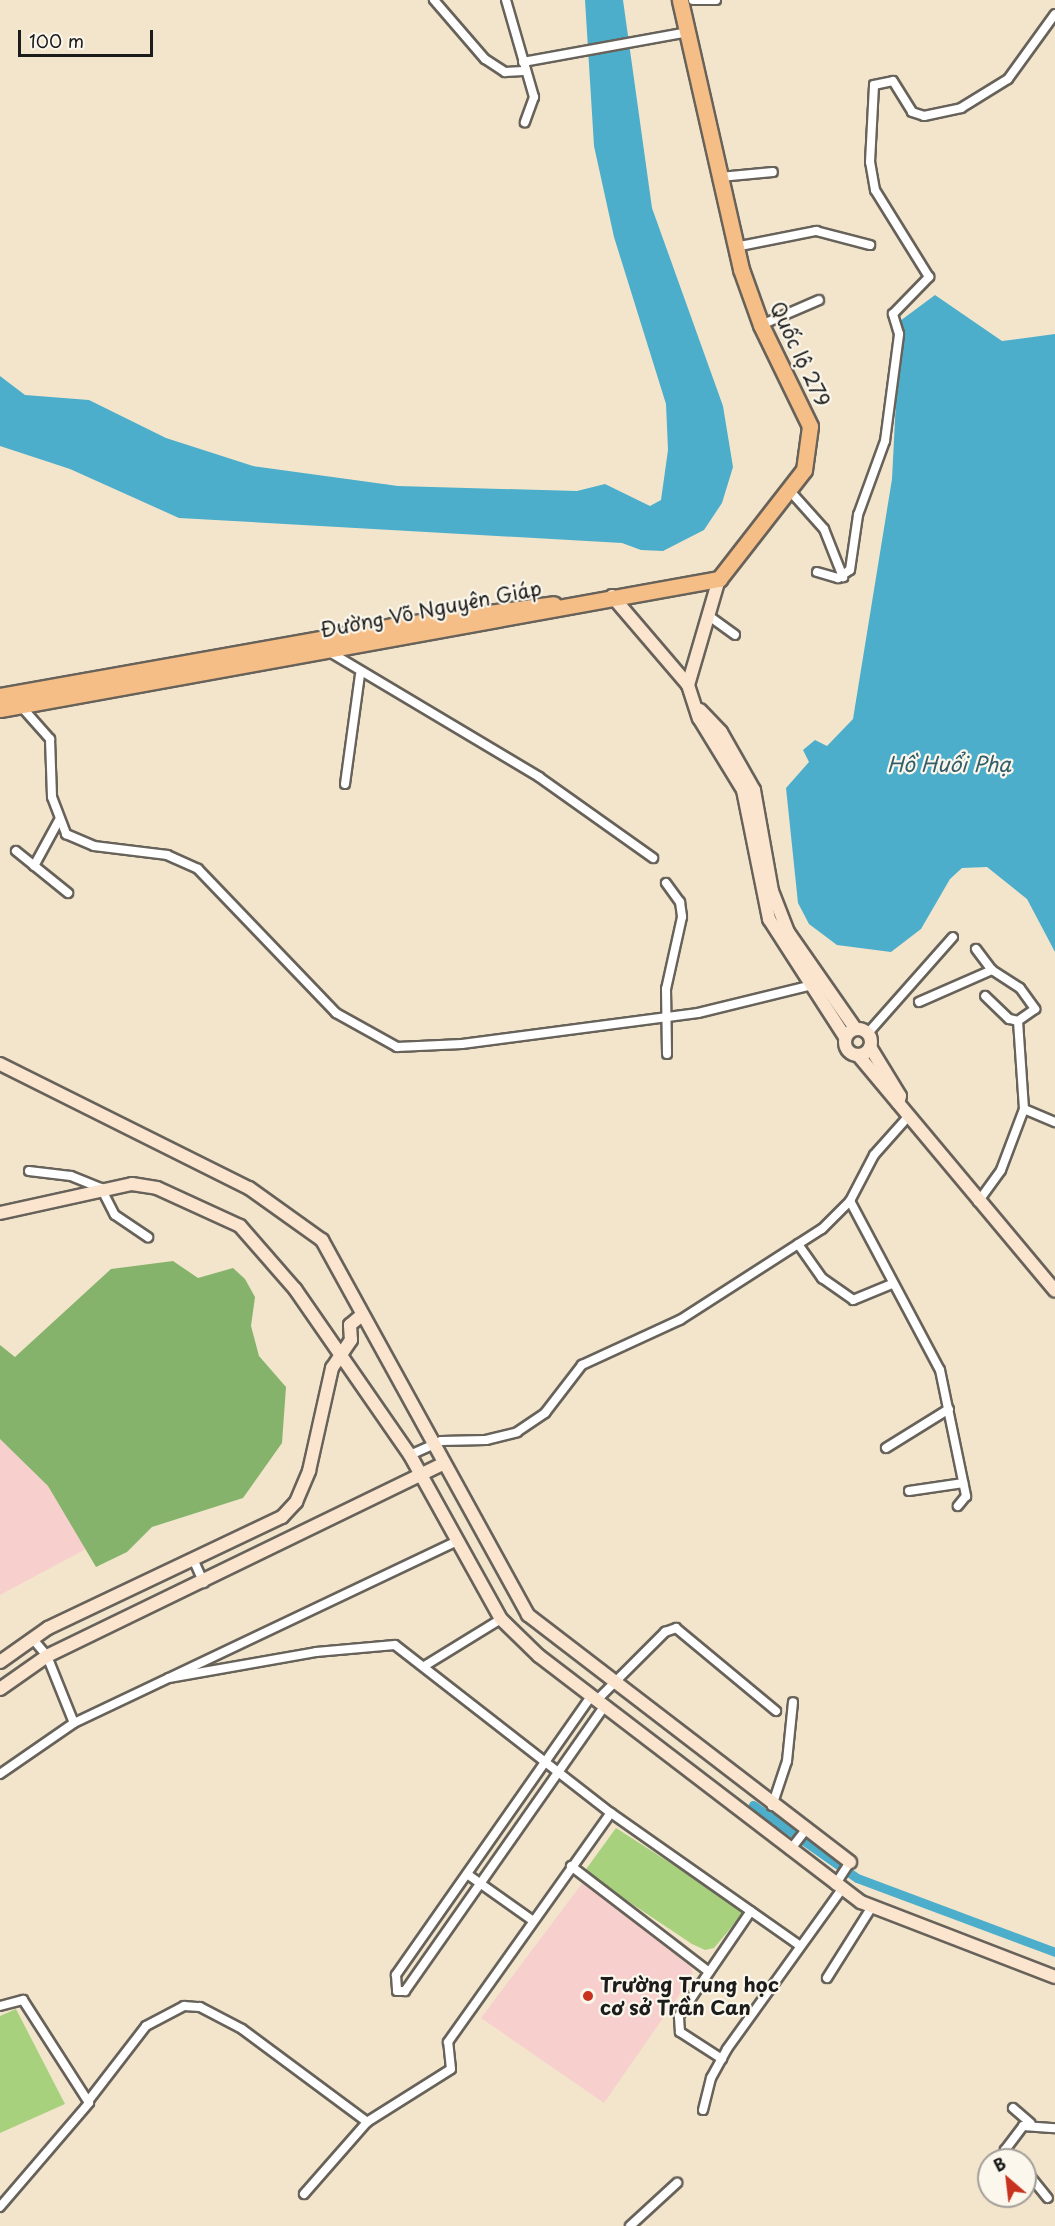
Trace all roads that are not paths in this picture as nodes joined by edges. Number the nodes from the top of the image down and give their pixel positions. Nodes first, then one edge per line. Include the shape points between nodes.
1 (434, 0) edge
2 (506, 0) edge
3 (680, 0) edge
4 (693, 0) edge
5 (716, 0) edge
6 (1055, 14) edge
7 (688, 32) junction
8 (523, 67) junction
9 (525, 122) dead end
10 (772, 172) dead end
11 (720, 177) junction
12 (870, 244) dead end
13 (735, 247) junction
14 (819, 300) dead end
15 (761, 325) junction
16 (790, 491) junction
17 (817, 572) dead end
18 (843, 577) junction
19 (719, 579) junction
20 (612, 596) junction
21 (709, 616) junction
22 (735, 634) dead end
23 (336, 645) junction
24 (360, 675) junction
25 (688, 685) junction
26 (11, 698) edge
27 (0, 709) edge
28 (699, 710) junction
29 (345, 784) dead end
30 (59, 820) junction
31 (16, 851) dead end
32 (653, 858) dead end
33 (34, 866) junction
34 (666, 883) dead end
35 (68, 893) dead end
36 (953, 937) dead end
37 (976, 949) dead end
38 (992, 970) junction
39 (808, 986) junction
40 (985, 996) dead end
41 (919, 1002) dead end
42 (665, 1015) junction
43 (1018, 1021) junction
44 (855, 1028) junction
45 (868, 1033) junction
46 (845, 1037) junction
47 (870, 1047) junction
48 (667, 1054) dead end
49 (858, 1055) junction
50 (0, 1064) edge
51 (898, 1103) junction
52 (1024, 1109) junction
53 (907, 1118) junction
54 (1055, 1122) edge
55 (29, 1171) dead end
56 (102, 1188) junction
57 (850, 1201) junction
58 (978, 1202) junction
59 (0, 1213) edge
60 (148, 1237) dead end
61 (798, 1245) junction
62 (892, 1284) junction
63 (1055, 1291) edge
64 (362, 1315) junction
65 (339, 1354) junction
66 (949, 1409) junction
67 (434, 1444) junction
68 (886, 1448) dead end
69 (410, 1455) junction
70 (443, 1464) junction
71 (421, 1476) junction
72 (963, 1483) junction
73 (909, 1491) dead end
74 (958, 1506) dead end
75 (457, 1541) junction
76 (195, 1562) junction
77 (202, 1579) junction
78 (501, 1619) junction
79 (33, 1639) junction
80 (44, 1653) junction
81 (0, 1662) edge
82 (426, 1665) junction
83 (169, 1678) junction
84 (610, 1683) junction
85 (0, 1689) edge
86 (598, 1699) junction
87 (794, 1702) dead end
88 (776, 1711) dead end
89 (74, 1723) junction
90 (547, 1761) junction
91 (559, 1771) junction
92 (0, 1774) edge
93 (772, 1806) junction
94 (611, 1813) junction
95 (798, 1839) junction
96 (571, 1866) junction
97 (846, 1867) joint
98 (467, 1874) junction
99 (480, 1883) junction
100 (838, 1887) junction
101 (871, 1908) junction
102 (751, 1911) junction
103 (532, 1920) junction
104 (800, 1946) junction
105 (709, 1972) junction
106 (1055, 1977) edge
107 (827, 1978) dead end
108 (0, 2006) edge
109 (722, 2059) junction
110 (89, 2100) junction
111 (1013, 2108) dead end
112 (703, 2110) dead end
113 (367, 2122) junction
114 (1030, 2123) junction
115 (1055, 2128) edge
116 (1005, 2148) edge
117 (677, 2182) dead end
118 (1037, 2185) edge
119 (304, 2194) dead end
120 (1048, 2198) dead end
121 (0, 2207) edge
122 (630, 2226) edge

1 - 8 street via 485,58 505,72
2 - 8 street
3 - 7 highway, Quốc lộ 279
4 - 5 street
6 - 18 street via 1008,79 961,108 924,116 912,112 893,81 874,85 870,162 875,190 929,277 895,308 899,334 885,441 858,515 850,570
7 - 8 street via 579,52
7 - 11 highway, Quốc lộ 279
8 - 9 street via 534,97
10 - 11 street
11 - 13 highway, Quốc lộ 279
12 - 13 street via 816,231
13 - 15 highway, Quốc lộ 279
14 - 15 street
15 - 16 highway, Quốc lộ 279 via 810,426 804,470
16 - 18 street via 824,529
16 - 19 highway, Quốc lộ 279
17 - 18 street
19 - 20 highway
19 - 21 street
20 - 23 highway, Đường Võ Nguyên Giáp via 560,604 537,614
20 - 25 street
21 - 22 street
21 - 25 street
23 - 24 street
23 - 26 highway, Đường Võ Nguyên Giáp
24 - 29 street
24 - 32 street via 539,777
25 - 28 street
26 - 27 highway, Đường Võ Nguyên Giáp
26 - 30 street via 50,739 52,797
28 - 39 street via 743,790 769,919
28 - 44 street via 721,732 754,790 772,891 788,932
30 - 33 street
30 - 42 street via 66,834 85,844 167,855 198,869 336,1013 397,1047 462,1044
31 - 33 street
33 - 35 street
34 - 42 street via 680,902 682,918
36 - 45 street
37 - 38 street
38 - 41 street
38 - 43 street via 1030,999 1035,1009
39 - 42 street via 698,1013
39 - 46 street
40 - 43 street
42 - 48 street
43 - 52 street
44 - 45 street
44 - 46 street
45 - 47 street
46 - 49 street via 846,1050
47 - 49 street
47 - 51 street via 900,1096
49 - 51 street
50 - 64 street via 284,1209 332,1253
51 - 53 street
52 - 54 street
52 - 58 street via 1001,1170
53 - 57 street via 874,1155
53 - 58 street
55 - 56 street via 71,1176
56 - 59 street
56 - 60 street via 115,1215
56 - 65 street via 132,1184 157,1188 240,1226 265,1249
57 - 61 street
57 - 62 street
58 - 63 street
61 - 62 street via 822,1278 853,1300
61 - 67 street via 680,1320 582,1365 544,1413 517,1432
62 - 66 street via 940,1370
64 - 65 street via 350,1325 351,1340
64 - 67 street
65 - 69 street
65 - 76 street via 296,1502 272,1526
66 - 68 street
66 - 72 street
67 - 69 street
67 - 70 street
69 - 71 street
70 - 71 street
70 - 84 street via 528,1615
71 - 75 street
71 - 77 street
72 - 73 street
72 - 74 street via 966,1496
75 - 78 street
75 - 83 street
76 - 77 street
76 - 79 street
77 - 80 street
78 - 82 street
78 - 86 street
79 - 80 street
79 - 81 street
80 - 85 street
80 - 89 street
82 - 83 street via 395,1645 380,1643
82 - 90 street
83 - 89 street
84 - 86 street
84 - 88 street via 676,1628
84 - 93 street
86 - 90 street
86 - 91 street
86 - 95 street
87 - 93 street via 784,1773
89 - 92 street
90 - 91 street
90 - 98 street
91 - 94 street
91 - 99 street
93 - 95 street
94 - 96 street
94 - 102 street
95 - 97 street
95 - 100 street
96 - 103 street
96 - 105 street
97 - 100 street
98 - 99 street
98 - 99 street via 396,1975 397,1991 405,1992
99 - 103 street
100 - 101 street
100 - 104 street
101 - 106 street
101 - 107 street
102 - 104 street
102 - 105 street
103 - 113 street via 448,2042 451,2068
104 - 109 street
105 - 109 street via 677,2025
108 - 110 street via 23,2000
109 - 112 street
110 - 113 street via 146,2026 184,2006 200,2007 242,2030
110 - 121 street
111 - 114 street
113 - 119 street
114 - 115 street
114 - 116 street
117 - 122 street
118 - 120 street

